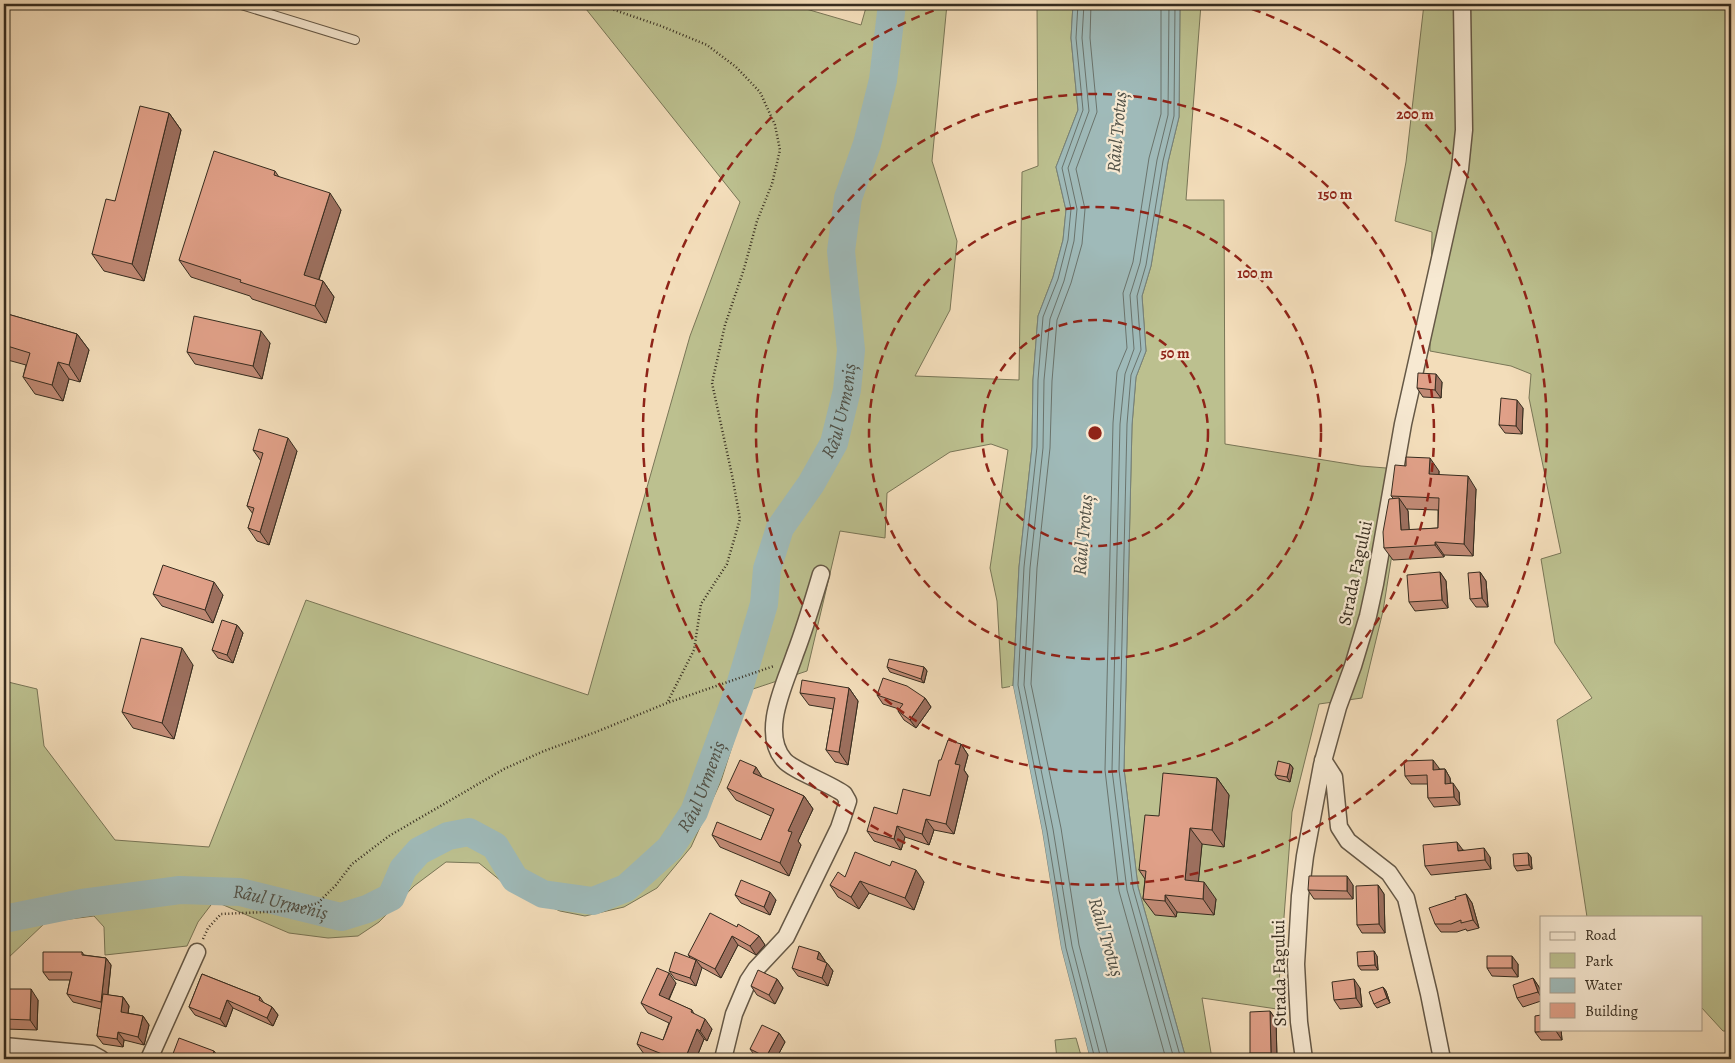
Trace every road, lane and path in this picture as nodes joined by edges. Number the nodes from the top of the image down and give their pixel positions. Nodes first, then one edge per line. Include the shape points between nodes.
1 (238, 4) edge
2 (597, 4) edge
3 (1462, 4) edge
4 (355, 40) dead end
5 (821, 574) dead end
6 (794, 658) junction
7 (666, 703) junction
8 (1324, 760) junction
9 (197, 952) joint
10 (4, 1046) edge
11 (102, 1059) edge
12 (149, 1059) edge
13 (723, 1059) edge
14 (1304, 1059) edge
15 (1442, 1059) edge

1 - 4 lane
2 - 7 path via 707,45 736,67 760,92 775,125 780,150 772,184 757,221 725,325 712,384 740,519 727,564 701,604 694,650
3 - 8 street, Strada Fagului via 1464,130 1460,168 1403,424 1369,608
5 - 6 street
6 - 7 path
6 - 13 street via 775,718 775,742 785,762 835,788 848,801 839,828 786,937 748,981 734,1014
7 - 9 path via 544,751 453,798 388,836 352,864 318,903 288,911 221,914 208,928
8 - 14 street, Strada Fagului via 1304,864 1296,937 1296,991
8 - 15 street via 1334,777 1339,827 1348,841 1390,873 1406,898
9 - 12 street
10 - 11 street via 92,1054

